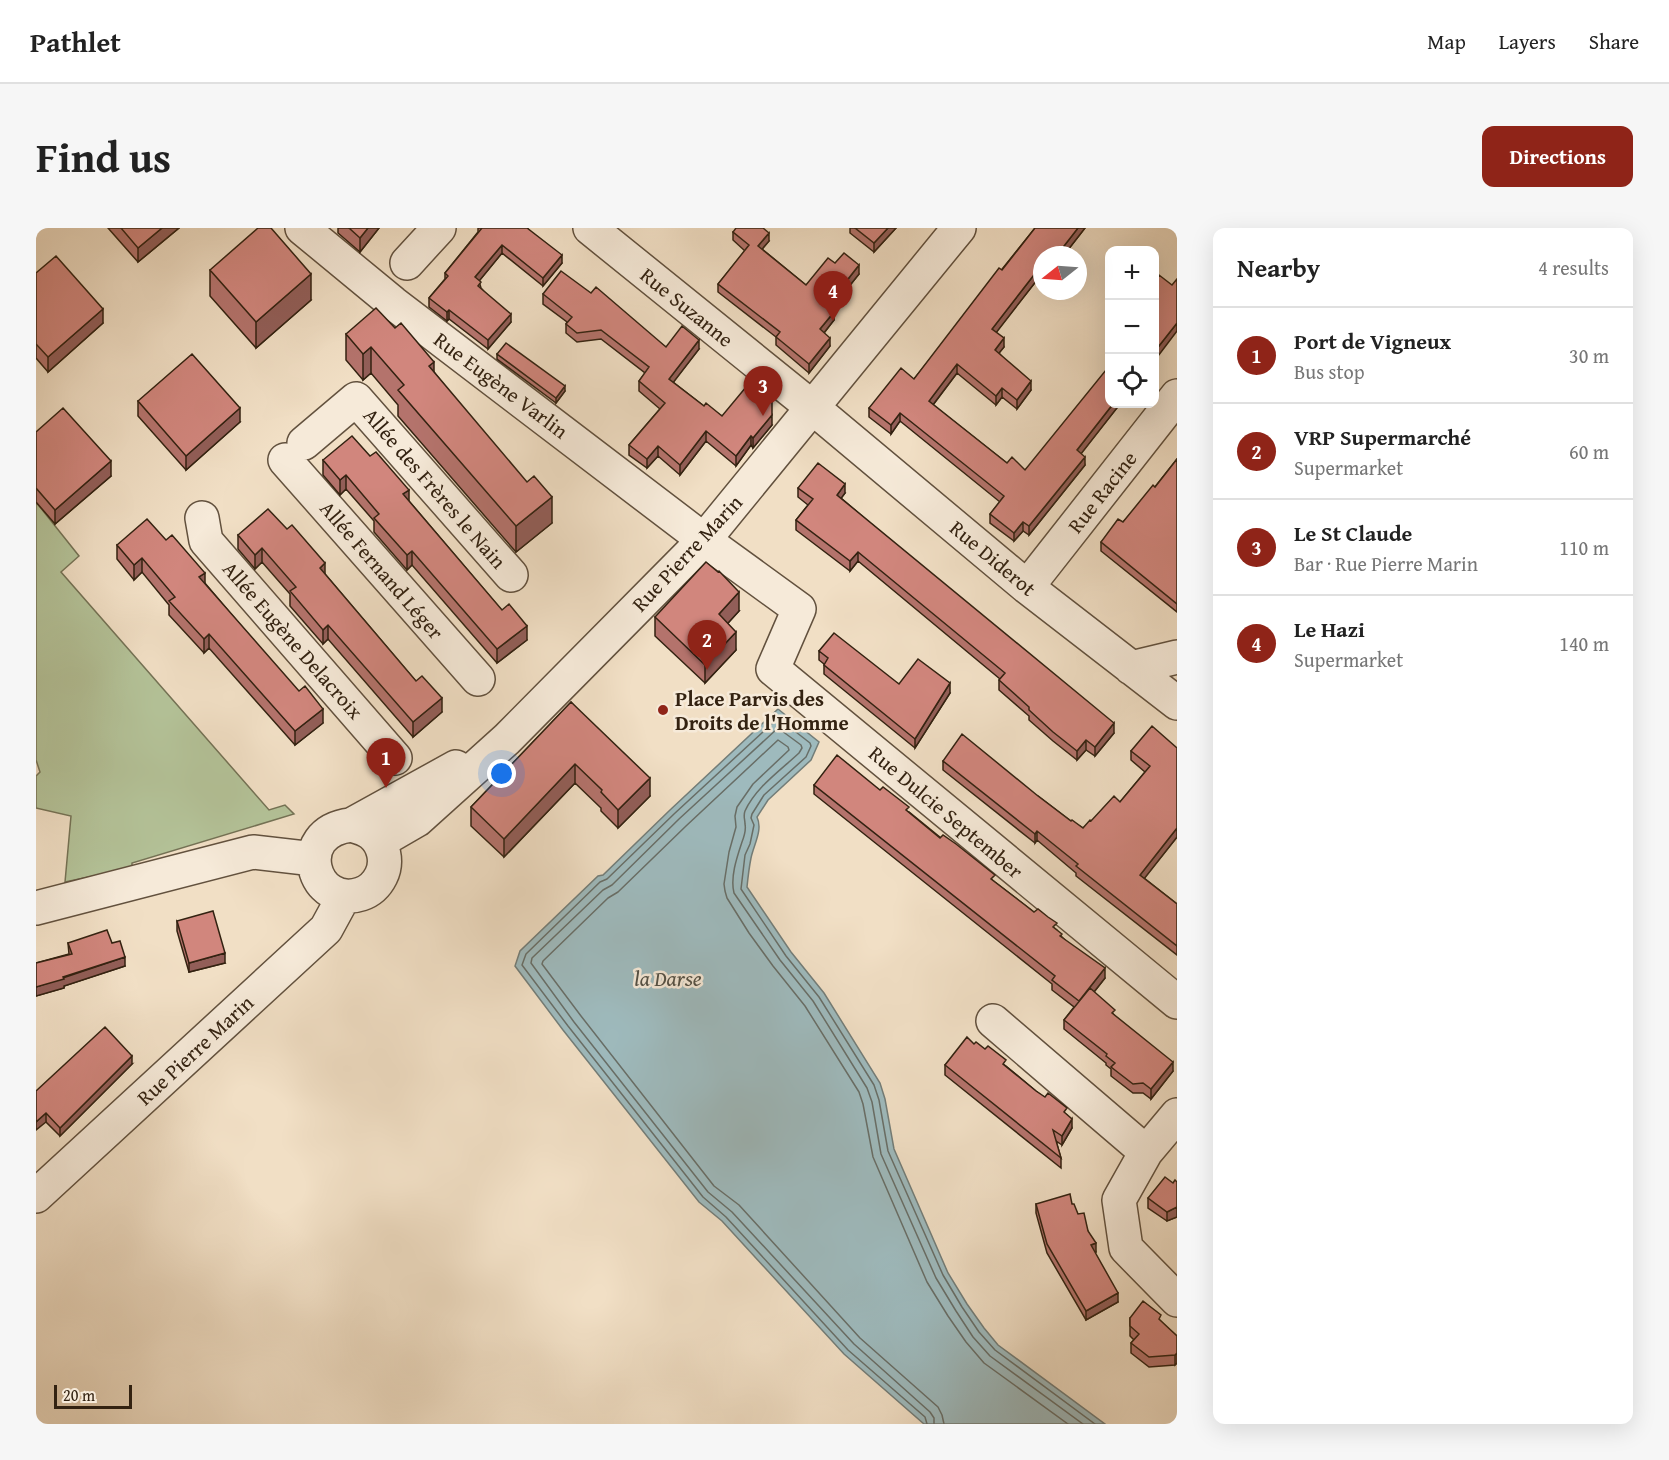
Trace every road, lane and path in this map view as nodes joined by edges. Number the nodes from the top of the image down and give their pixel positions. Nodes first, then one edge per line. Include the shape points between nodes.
1 (302, 228) edge
2 (439, 228) edge
3 (590, 228) edge
4 (958, 228) edge
5 (407, 263) dead end
6 (1177, 396) edge
7 (813, 408) junction
8 (295, 451) joint
9 (202, 518) dead end
10 (704, 540) junction
11 (511, 575) dead end
12 (1027, 587) junction
13 (1177, 657) edge
14 (1131, 668) junction
15 (478, 679) dead end
16 (1177, 703) edge
17 (507, 739) junction
18 (395, 758) dead end
19 (351, 825) junction
20 (379, 842) junction
21 (314, 859) junction
22 (344, 896) junction
23 (36, 908) edge
24 (1177, 1002) edge
25 (993, 1021) dead end
26 (1177, 1115) edge
27 (1146, 1152) junction
28 (36, 1196) edge
29 (1177, 1300) edge

1 - 10 street, Rue Eugène Varlin via 393,303
2 - 5 street
3 - 7 street, Rue Suzanne
4 - 7 street, Rue Pierre Marin
6 - 12 street, Rue Racine
7 - 10 street, Rue Pierre Marin
7 - 12 street, Rue Diderot
8 - 11 street, Allée des Frères le Nain via 356,399
8 - 15 street, Allée Fernand Léger
9 - 18 street, Allée Eugène Delacroix via 206,541
10 - 17 street, Rue Pierre Marin
10 - 24 street, Rue Dulcie September via 799,609 772,669
12 - 14 street, Rue Diderot
13 - 14 street
14 - 16 street, Rue Diderot
17 - 19 street
17 - 20 street, Rue Pierre Marin via 417,820
19 - 20 street via 372,833
19 - 21 street via 330,831 321,839
20 - 22 street via 385,864 382,875 366,892
21 - 22 street via 319,879 334,893
21 - 23 street via 253,852
22 - 28 street, Rue Pierre Marin via 326,929
25 - 27 street
26 - 27 street
27 - 29 street via 1119,1200 1126,1248

